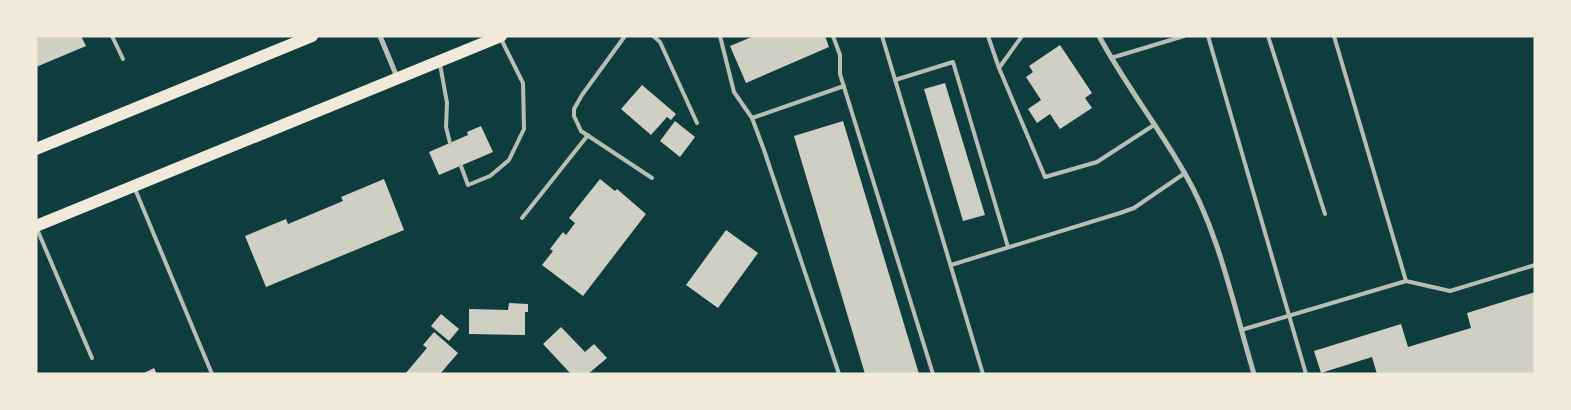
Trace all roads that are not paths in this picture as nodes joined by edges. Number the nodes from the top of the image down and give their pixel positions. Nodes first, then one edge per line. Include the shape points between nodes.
1 (112, 36) edge
2 (312, 36) edge
3 (380, 36) edge
4 (501, 36) edge
5 (625, 36) edge
6 (654, 36) edge
7 (720, 36) edge
8 (833, 36) edge
9 (882, 36) edge
10 (988, 36) edge
11 (1022, 36) edge
12 (1099, 36) edge
13 (1184, 36) edge
14 (1208, 36) edge
15 (1268, 36) edge
16 (1334, 36) edge
17 (1111, 58) junction
18 (122, 59) dead end
19 (440, 61) junction
20 (999, 68) junction
21 (398, 79) junction
22 (895, 80) junction
23 (844, 86) junction
24 (752, 118) junction
25 (697, 123) dead end
26 (1154, 125) junction
27 (588, 135) junction
28 (450, 143) dead end
29 (36, 149) edge
30 (461, 166) dead end
31 (1185, 173) junction
32 (652, 178) dead end
33 (135, 187) junction
34 (1325, 214) dead end
35 (522, 218) dead end
36 (36, 227) edge
37 (1008, 248) junction
38 (951, 265) junction
39 (1535, 265) edge
40 (1406, 281) junction
41 (1288, 316) junction
42 (1241, 330) junction
43 (92, 358) dead end
44 (212, 374) edge
45 (839, 374) edge
46 (933, 374) edge
47 (983, 374) edge
48 (1254, 374) edge
49 (1306, 374) edge

1 - 18 lane
2 - 29 main road
3 - 21 street
4 - 19 main road
4 - 30 lane via 523,83 524,129 509,160 490,176 468,185
5 - 27 lane via 574,109 581,131
6 - 25 lane via 660,42
7 - 24 lane via 734,92
8 - 23 lane via 840,55
9 - 22 lane
10 - 20 lane
11 - 20 lane
12 - 17 street
13 - 17 lane
14 - 41 lane
15 - 34 lane
16 - 40 lane
17 - 26 street
19 - 21 main road
19 - 28 lane
20 - 26 lane via 1045,177 1097,162
21 - 33 main road
22 - 37 lane via 953,62
22 - 38 lane
23 - 24 lane
23 - 46 lane
24 - 45 lane
26 - 31 street
27 - 32 lane
27 - 35 lane
31 - 37 lane via 1134,208
31 - 42 street via 1205,216
33 - 36 main road
33 - 44 lane
36 - 43 lane
37 - 38 lane
38 - 47 lane
39 - 40 lane via 1450,291
40 - 41 lane
41 - 42 lane
41 - 49 lane
42 - 48 street

